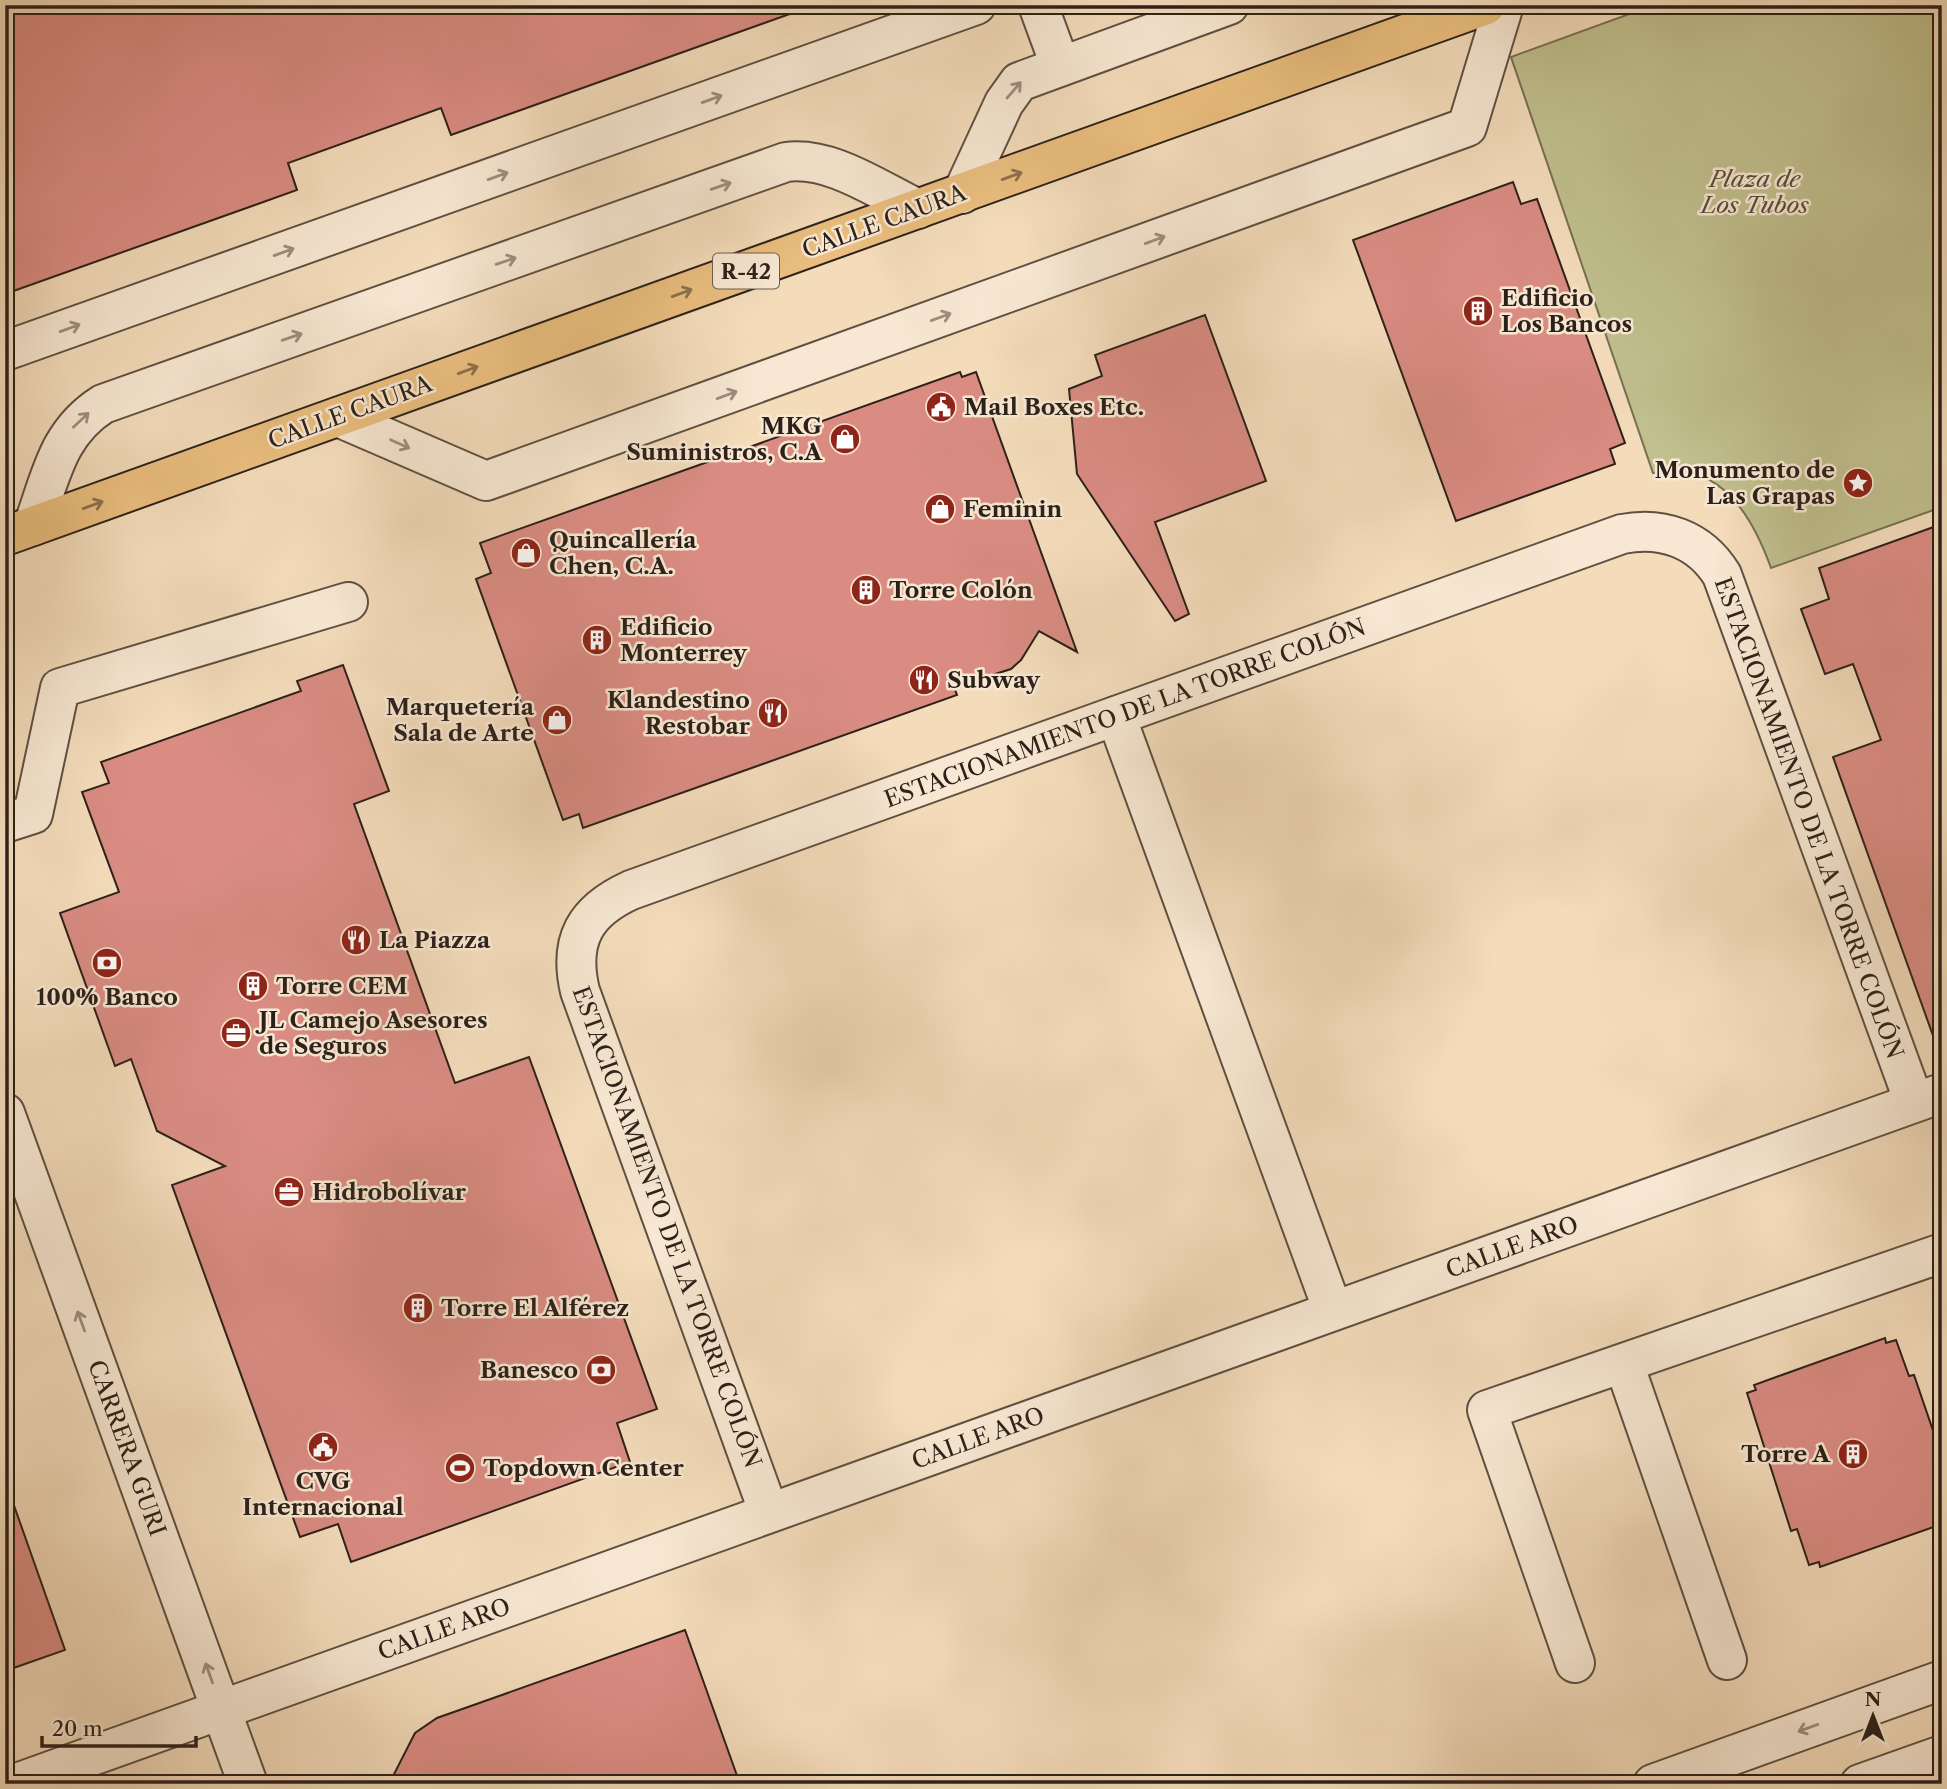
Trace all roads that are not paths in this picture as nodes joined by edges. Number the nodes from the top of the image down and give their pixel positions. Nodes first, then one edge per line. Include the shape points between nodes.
1 (976, 5) edge
2 (1038, 5) edge
3 (1229, 5) edge
4 (1486, 5) edge
5 (1504, 5) edge
6 (1059, 65) junction
7 (962, 194) junction
8 (918, 209) junction
9 (5, 351) edge
10 (338, 417) junction
11 (19, 531) edge
12 (348, 601) dead end
13 (1116, 716) junction
14 (5, 823) edge
15 (1933, 1102) edge
16 (5, 1113) edge
17 (1942, 1253) edge
18 (1333, 1311) junction
19 (1623, 1364) junction
20 (769, 1513) junction
21 (1727, 1660) dead end
22 (1575, 1662) dead end
23 (1942, 1680) edge
24 (222, 1709) junction
25 (1942, 1755) edge
26 (14, 1784) edge
27 (248, 1784) edge
28 (1653, 1784) edge
29 (1860, 1784) edge

9 -> 1 street
2 - 6 street
3 - 6 street
7 -> 4 main road, CALLE CAURA / R-42
10 -> 5 street via 486,481 499,477 1468,127
7 -> 6 street via 1004,103 1019,82
7 - 8 main road, CALLE CAURA / R-42
10 -> 8 main road, CALLE CAURA / R-42
11 -> 8 street via 70,431 103,404 786,162 806,160 824,165
11 -> 10 main road, CALLE CAURA / R-42
12 - 14 street via 60,688 33,814
13 - 15 street, ESTACIONAMIENTO DE LA TORRE COLÓN via 1622,534 1656,533 1690,542 1714,562 1729,590
13 - 18 street
13 - 20 street, ESTACIONAMIENTO DE LA TORRE COLÓN via 631,890 603,905 584,928 576,960 580,991
15 - 18 street, CALLE ARO
24 -> 16 street, CARRERA GURI
17 - 19 street
18 - 20 street, CALLE ARO
19 - 21 street
19 - 22 street via 1487,1410
20 - 24 street, CALLE ARO
23 -> 28 street
24 - 26 street, CALLE ARO
24 - 27 street, CARRERA GURI
25 - 29 street

